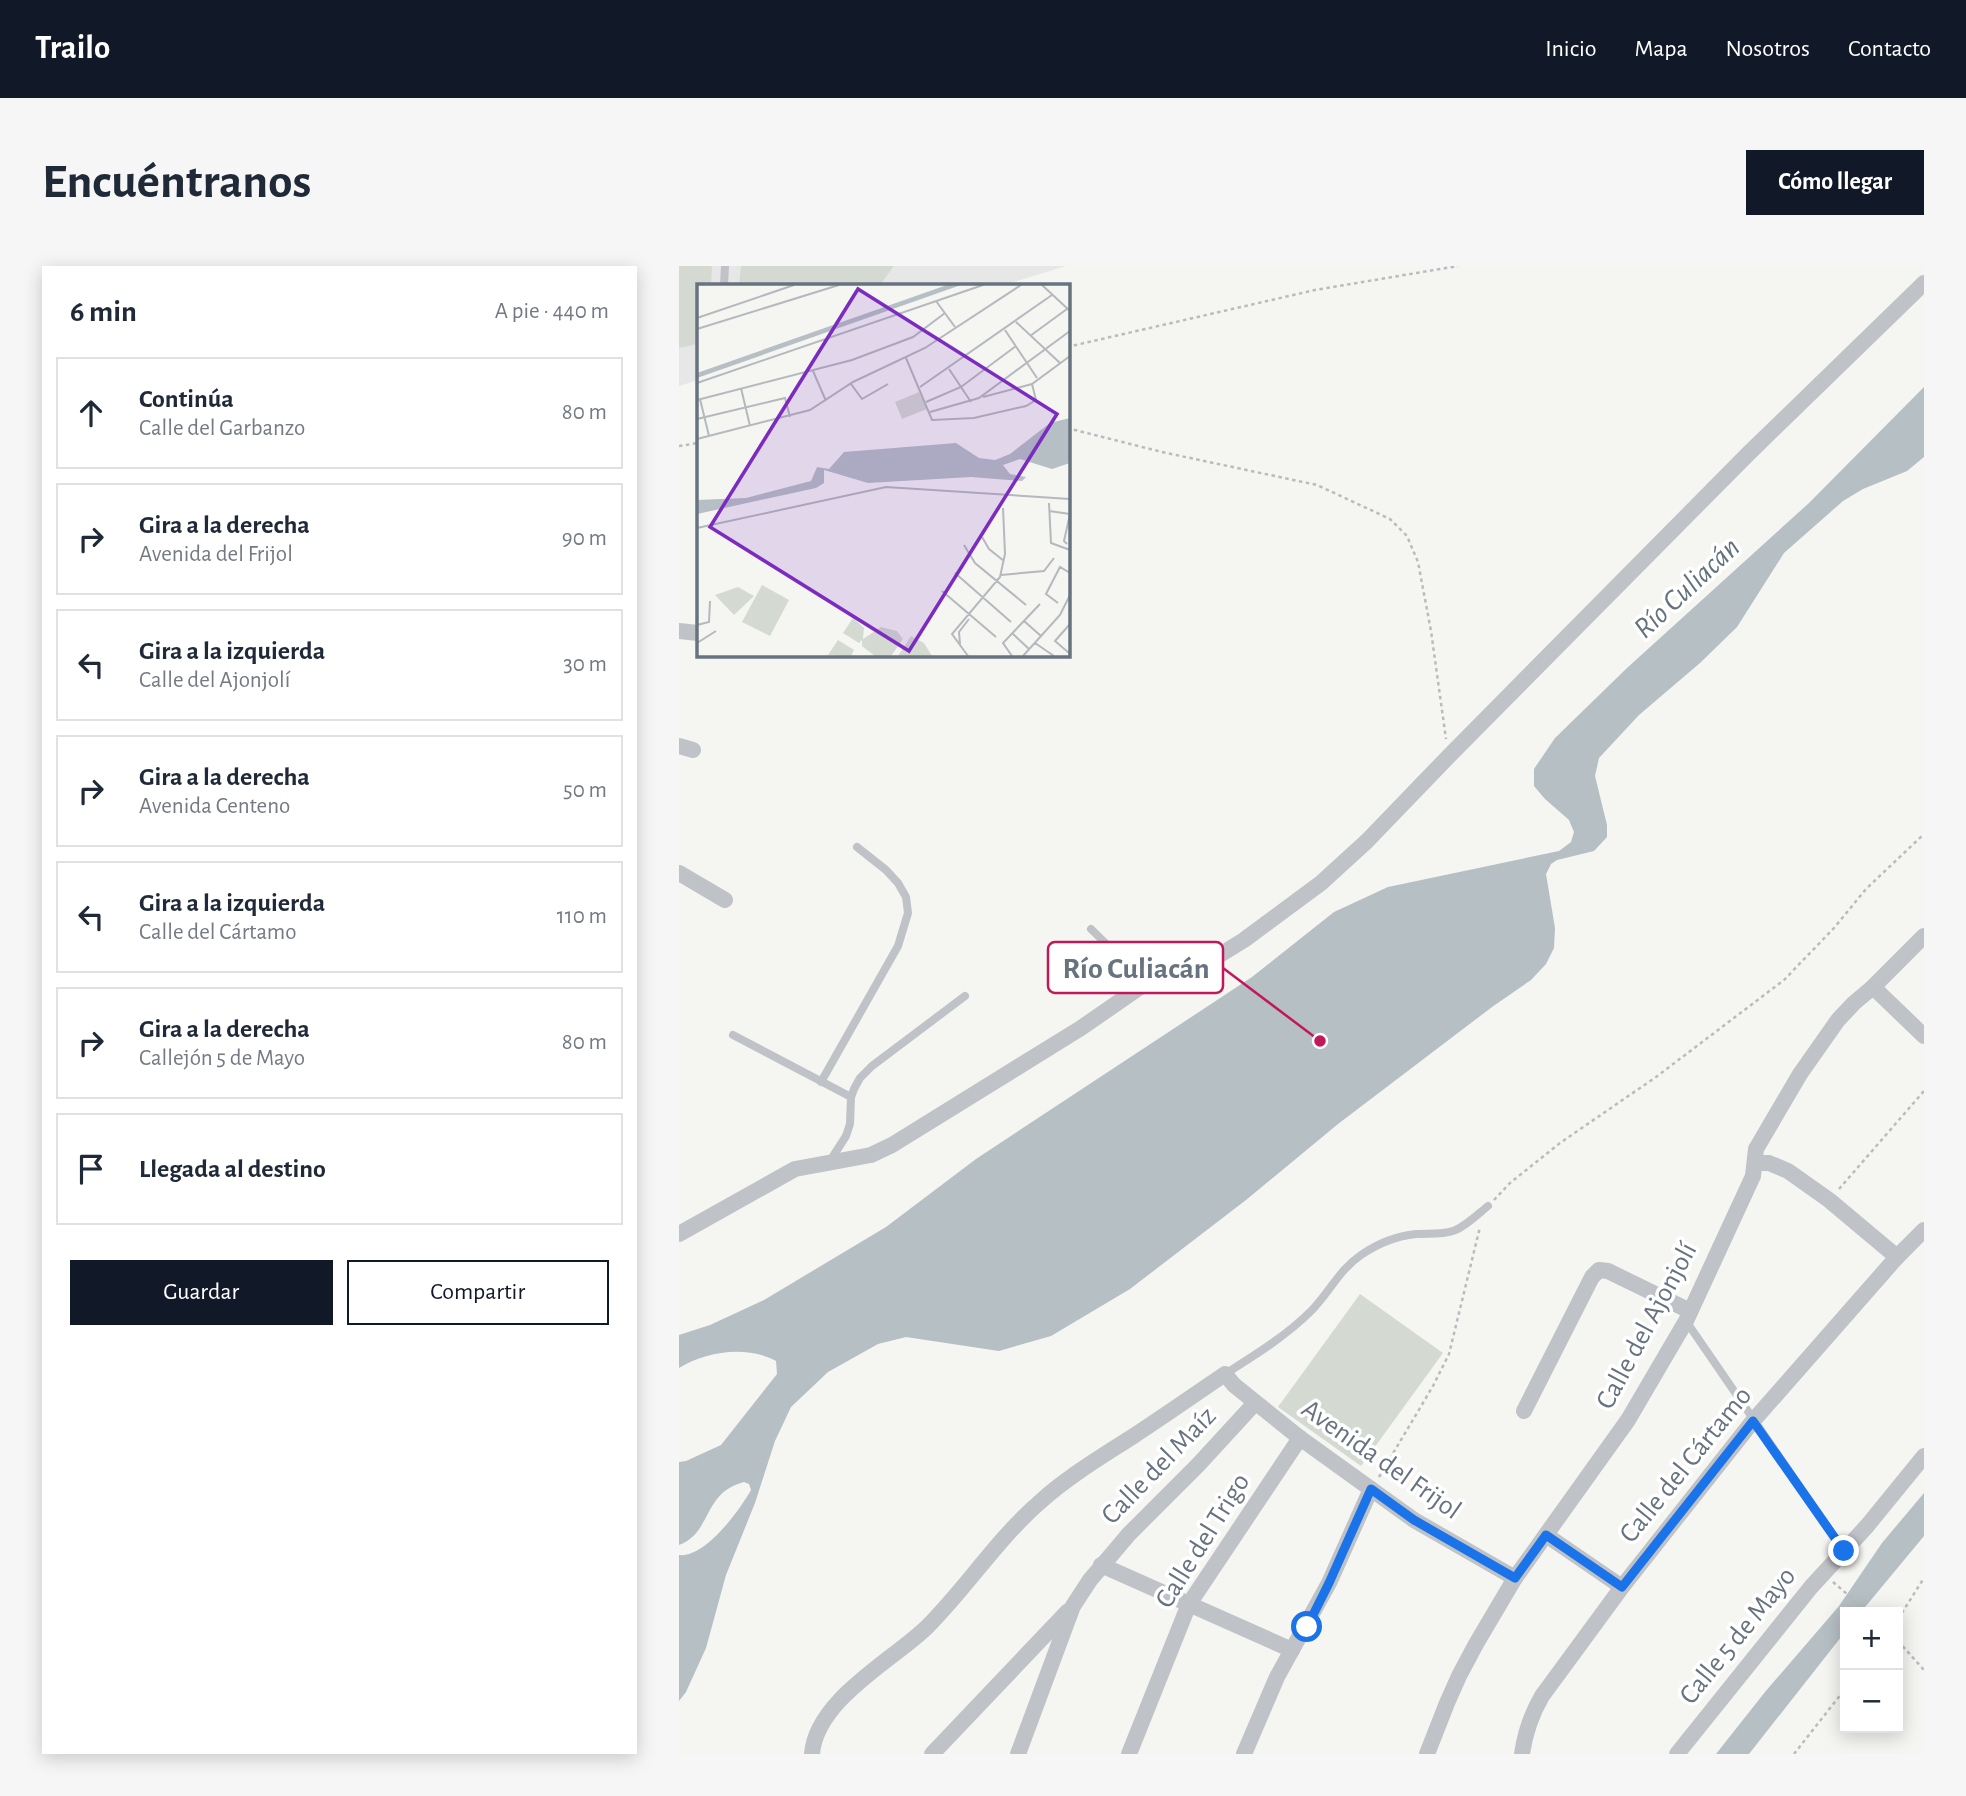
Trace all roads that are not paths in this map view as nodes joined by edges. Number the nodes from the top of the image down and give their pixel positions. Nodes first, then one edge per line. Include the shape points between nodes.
1 (725, 266) edge
2 (1924, 283) edge
3 (724, 284) edge
4 (679, 631) edge
5 (697, 633) edge
6 (857, 848) dead end
7 (679, 873) edge
8 (725, 900) dead end
9 (1091, 929) dead end
10 (1924, 936) edge
11 (1146, 984) junction
12 (1873, 987) junction
13 (965, 996) dead end
14 (733, 1035) dead end
15 (1924, 1035) edge
16 (821, 1082) junction
17 (851, 1097) junction
18 (1755, 1163) junction
19 (829, 1164) junction
20 (1488, 1206) road end
21 (1924, 1230) edge
22 (679, 1234) edge
23 (1897, 1257) junction
24 (1688, 1316) junction
25 (1225, 1374) junction
26 (1255, 1403) junction
27 (1524, 1411) dead end
28 (1753, 1421) junction
29 (1300, 1438) junction
30 (1924, 1456) edge
31 (1371, 1489) junction
32 (1546, 1535) junction
33 (1844, 1551) junction
34 (1101, 1565) junction
35 (1515, 1578) junction
36 (1622, 1587) junction
37 (1189, 1604) junction
38 (1073, 1606) junction
39 (1292, 1650) junction
40 (812, 1754) edge
41 (932, 1754) edge
42 (1018, 1754) edge
43 (1129, 1754) edge
44 (1244, 1754) edge
45 (1427, 1754) edge
46 (1522, 1754) edge
47 (1677, 1754) edge

1 - 3 lane
2 - 11 street via 1748,454 1367,841 1244,940 1210,961
4 - 5 street
6 - 16 lane via 898,883 908,913 898,946
7 - 8 street
9 - 11 lane
10 - 12 street, Calle del Ajonjolí
11 - 19 street via 892,1145 871,1155
12 - 15 street
12 - 18 street, Calle del Ajonjolí via 1838,1020 1800,1074 1756,1149
13 - 17 lane via 871,1066
14 - 16 lane
16 - 17 lane
17 - 19 lane via 850,1125
18 - 23 street via 1788,1171
18 - 24 street, Calle del Ajonjolí via 1753,1177
19 - 22 street via 795,1169
20 - 25 lane via 1455,1230 1395,1238 1358,1257 1295,1325
21 - 23 street, Calle del Cártamo
23 - 28 street, Calle del Cártamo
24 - 27 street via 1599,1269
24 - 28 lane
24 - 32 street, Calle del Ajonjolí via 1629,1420
25 - 26 street, Avenida del Frijol
25 - 40 street via 1039,1503 926,1628 839,1702 816,1734
26 - 29 street, Avenida del Frijol
26 - 34 street, Calle del Maíz
28 - 33 lane
28 - 36 street, Calle del Cártamo
29 - 31 street, Avenida del Frijol
29 - 37 street, Calle del Trigo
30 - 33 street, Calle 5 de Mayo
31 - 35 street, Avenida del Frijol via 1414,1520
31 - 39 street via 1329,1583
32 - 35 street, Calle del Ajonjolí
32 - 36 street
33 - 47 street, Calle 5 de Mayo
34 - 37 street
34 - 38 street, Calle del Maíz
35 - 45 street, Calle del Ajonjolí via 1459,1676
36 - 46 street, Calle del Cártamo via 1542,1696 1526,1729
37 - 39 street
37 - 43 street, Calle del Trigo
38 - 41 street
38 - 42 street
39 - 44 street

